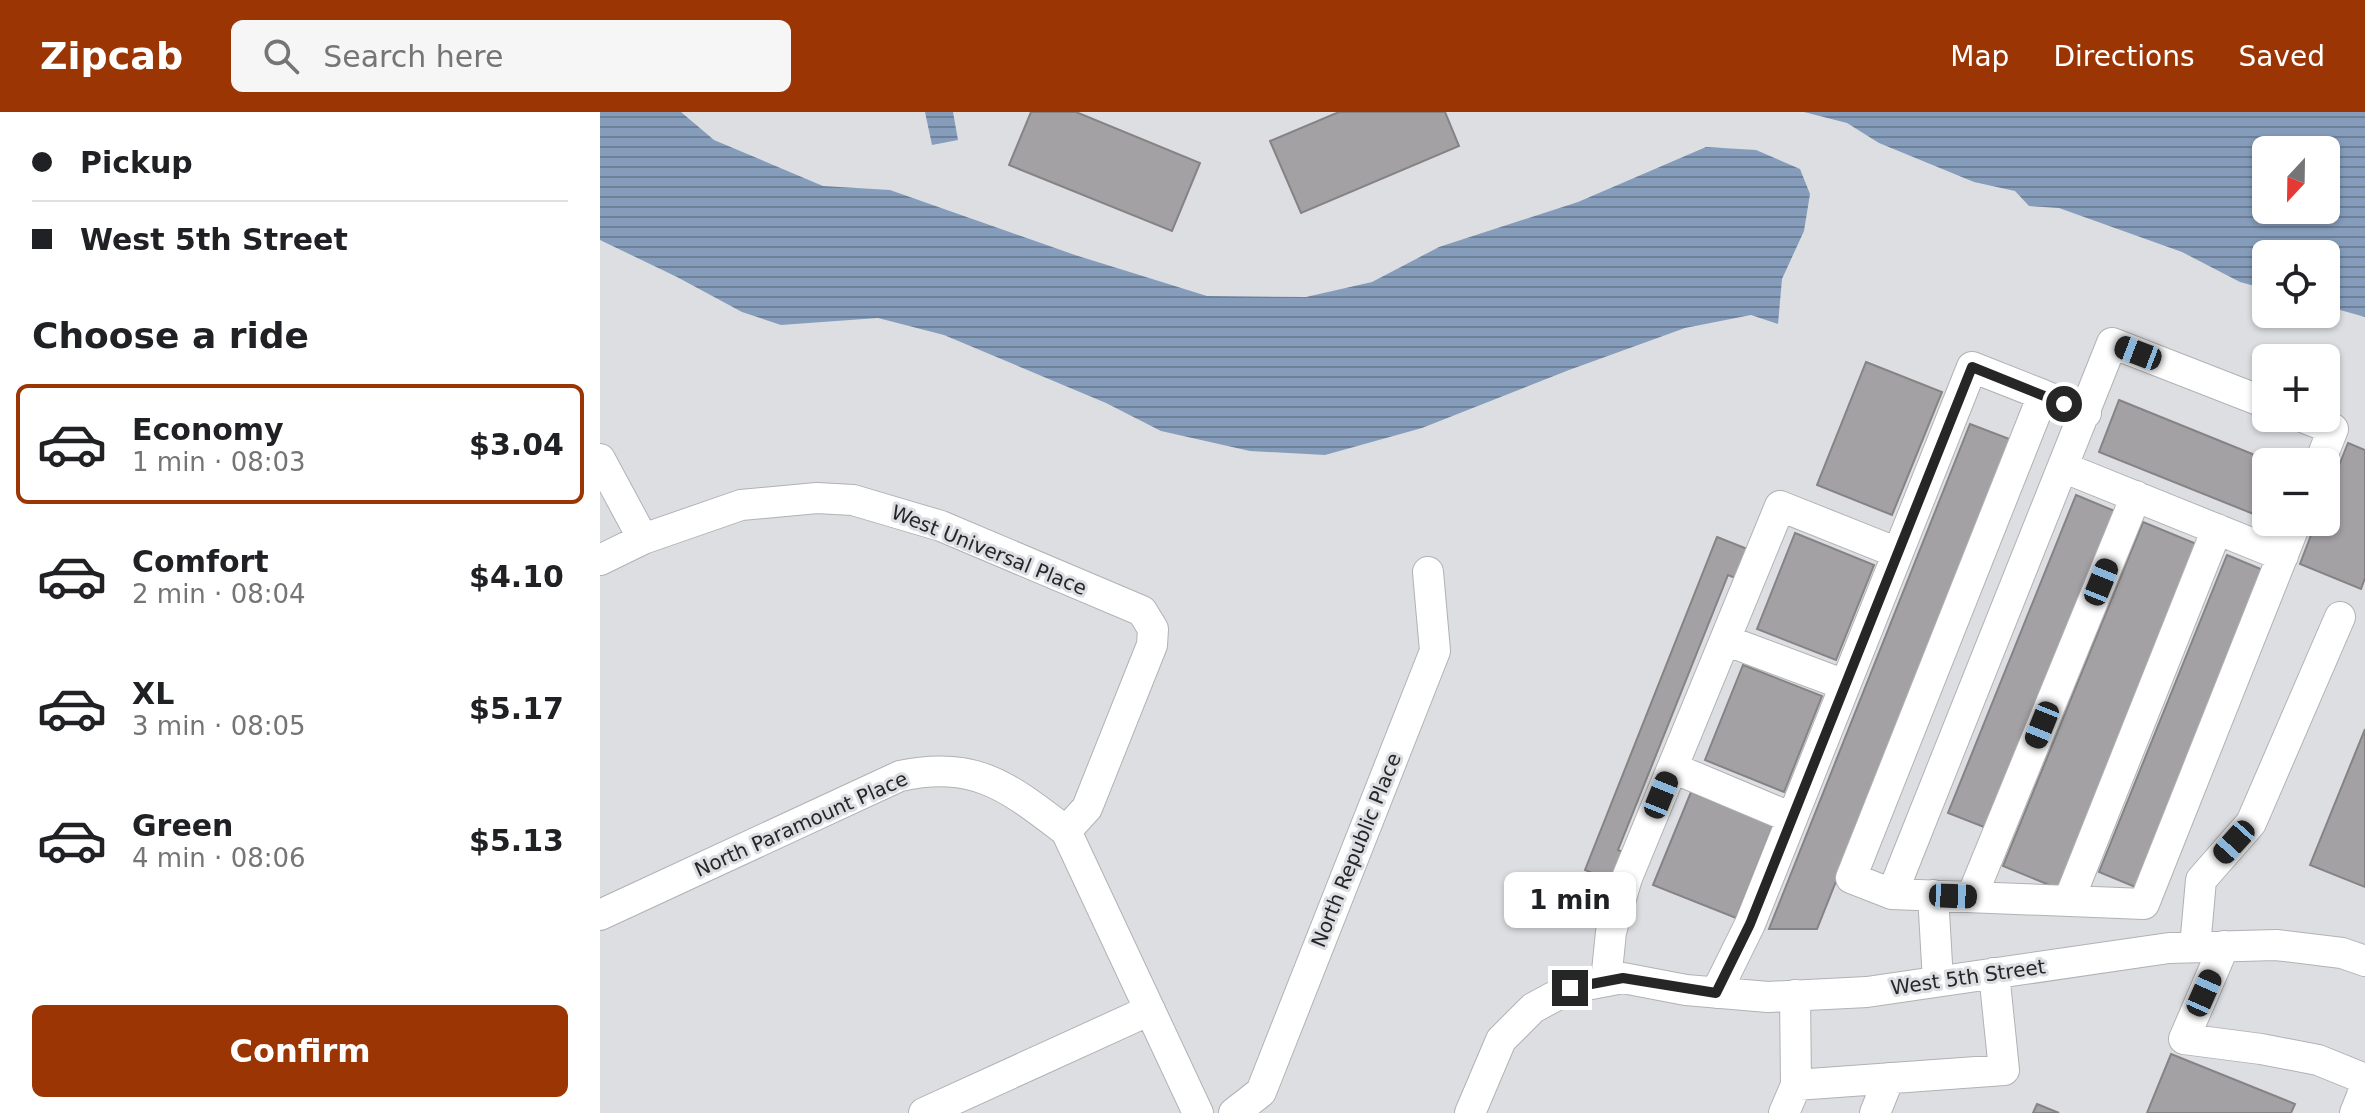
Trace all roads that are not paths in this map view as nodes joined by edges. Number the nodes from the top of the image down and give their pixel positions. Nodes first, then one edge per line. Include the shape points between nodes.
1 (2043, 395) junction
2 (2252, 398) edge
3 (2086, 413) junction
4 (600, 459) edge
5 (2065, 468) junction
6 (2136, 496) junction
7 (2217, 529) junction
8 (2291, 536) edge
9 (643, 539) junction
10 (1898, 553) junction
11 (2283, 556) junction
12 (600, 560) edge
13 (1428, 572) dead end
14 (2340, 617) dead end
15 (1725, 640) junction
16 (1845, 685) junction
17 (1673, 768) junction
18 (1792, 818) junction
19 (1066, 831) junction
20 (1892, 894) junction
21 (1933, 895) junction
22 (1972, 896) junction
23 (2069, 900) junction
24 (600, 915) edge
25 (2210, 947) junction
26 (2365, 961) edge
27 (1994, 973) junction
28 (1606, 981) junction
29 (1938, 981) junction
30 (1716, 993) junction
31 (1795, 995) junction
32 (1150, 1010) junction
33 (1889, 1078) junction
34 (2365, 1079) edge
35 (1796, 1085) junction
36 (2365, 1088) edge
37 (924, 1113) edge
38 (1198, 1113) edge
39 (1234, 1113) edge
40 (1470, 1113) edge
41 (1784, 1113) edge
42 (1875, 1113) edge
43 (2355, 1113) edge

1 - 3 street
1 - 10 street via 1972,367
1 - 20 street via 1851,878
2 - 3 street via 2112,343
3 - 5 street
4 - 9 street
5 - 6 street
5 - 20 street
6 - 7 street
6 - 22 street
7 - 11 street
7 - 23 street
8 - 11 street
9 - 12 street, West Universal Place
9 - 19 street, West Universal Place via 741,505 853,500 941,526 1142,611 1153,629 1152,645 1087,808
10 - 15 street via 1780,506
10 - 16 street
11 - 23 street via 2144,904
13 - 39 street, North Republic Place via 1435,651 1261,1092
14 - 25 street via 2251,823 2201,880
15 - 16 street
15 - 17 street
16 - 18 street
17 - 18 street
17 - 28 street via 1627,878 1611,932
18 - 30 street
19 - 24 street, North Paramount Place via 989,778 928,770 900,776
19 - 32 street, North Paramount Place
20 - 21 street
21 - 22 street
21 - 29 street
22 - 23 street
25 - 26 street, West 5th Street via 2276,945
25 - 27 street, West 5th Street
25 - 34 street via 2184,1039 2318,1060
27 - 29 street, West 5th Street
27 - 33 street via 2004,1070
28 - 30 street, West 5th Street via 1623,978
28 - 40 street, West 5th Street via 1570,988 1533,1008 1501,1040
29 - 31 street, West 5th Street via 1867,992
30 - 31 street, West 5th Street
31 - 35 street
32 - 37 street
32 - 38 street, North Paramount Place
33 - 35 street
33 - 42 street
35 - 41 street
36 - 43 street

